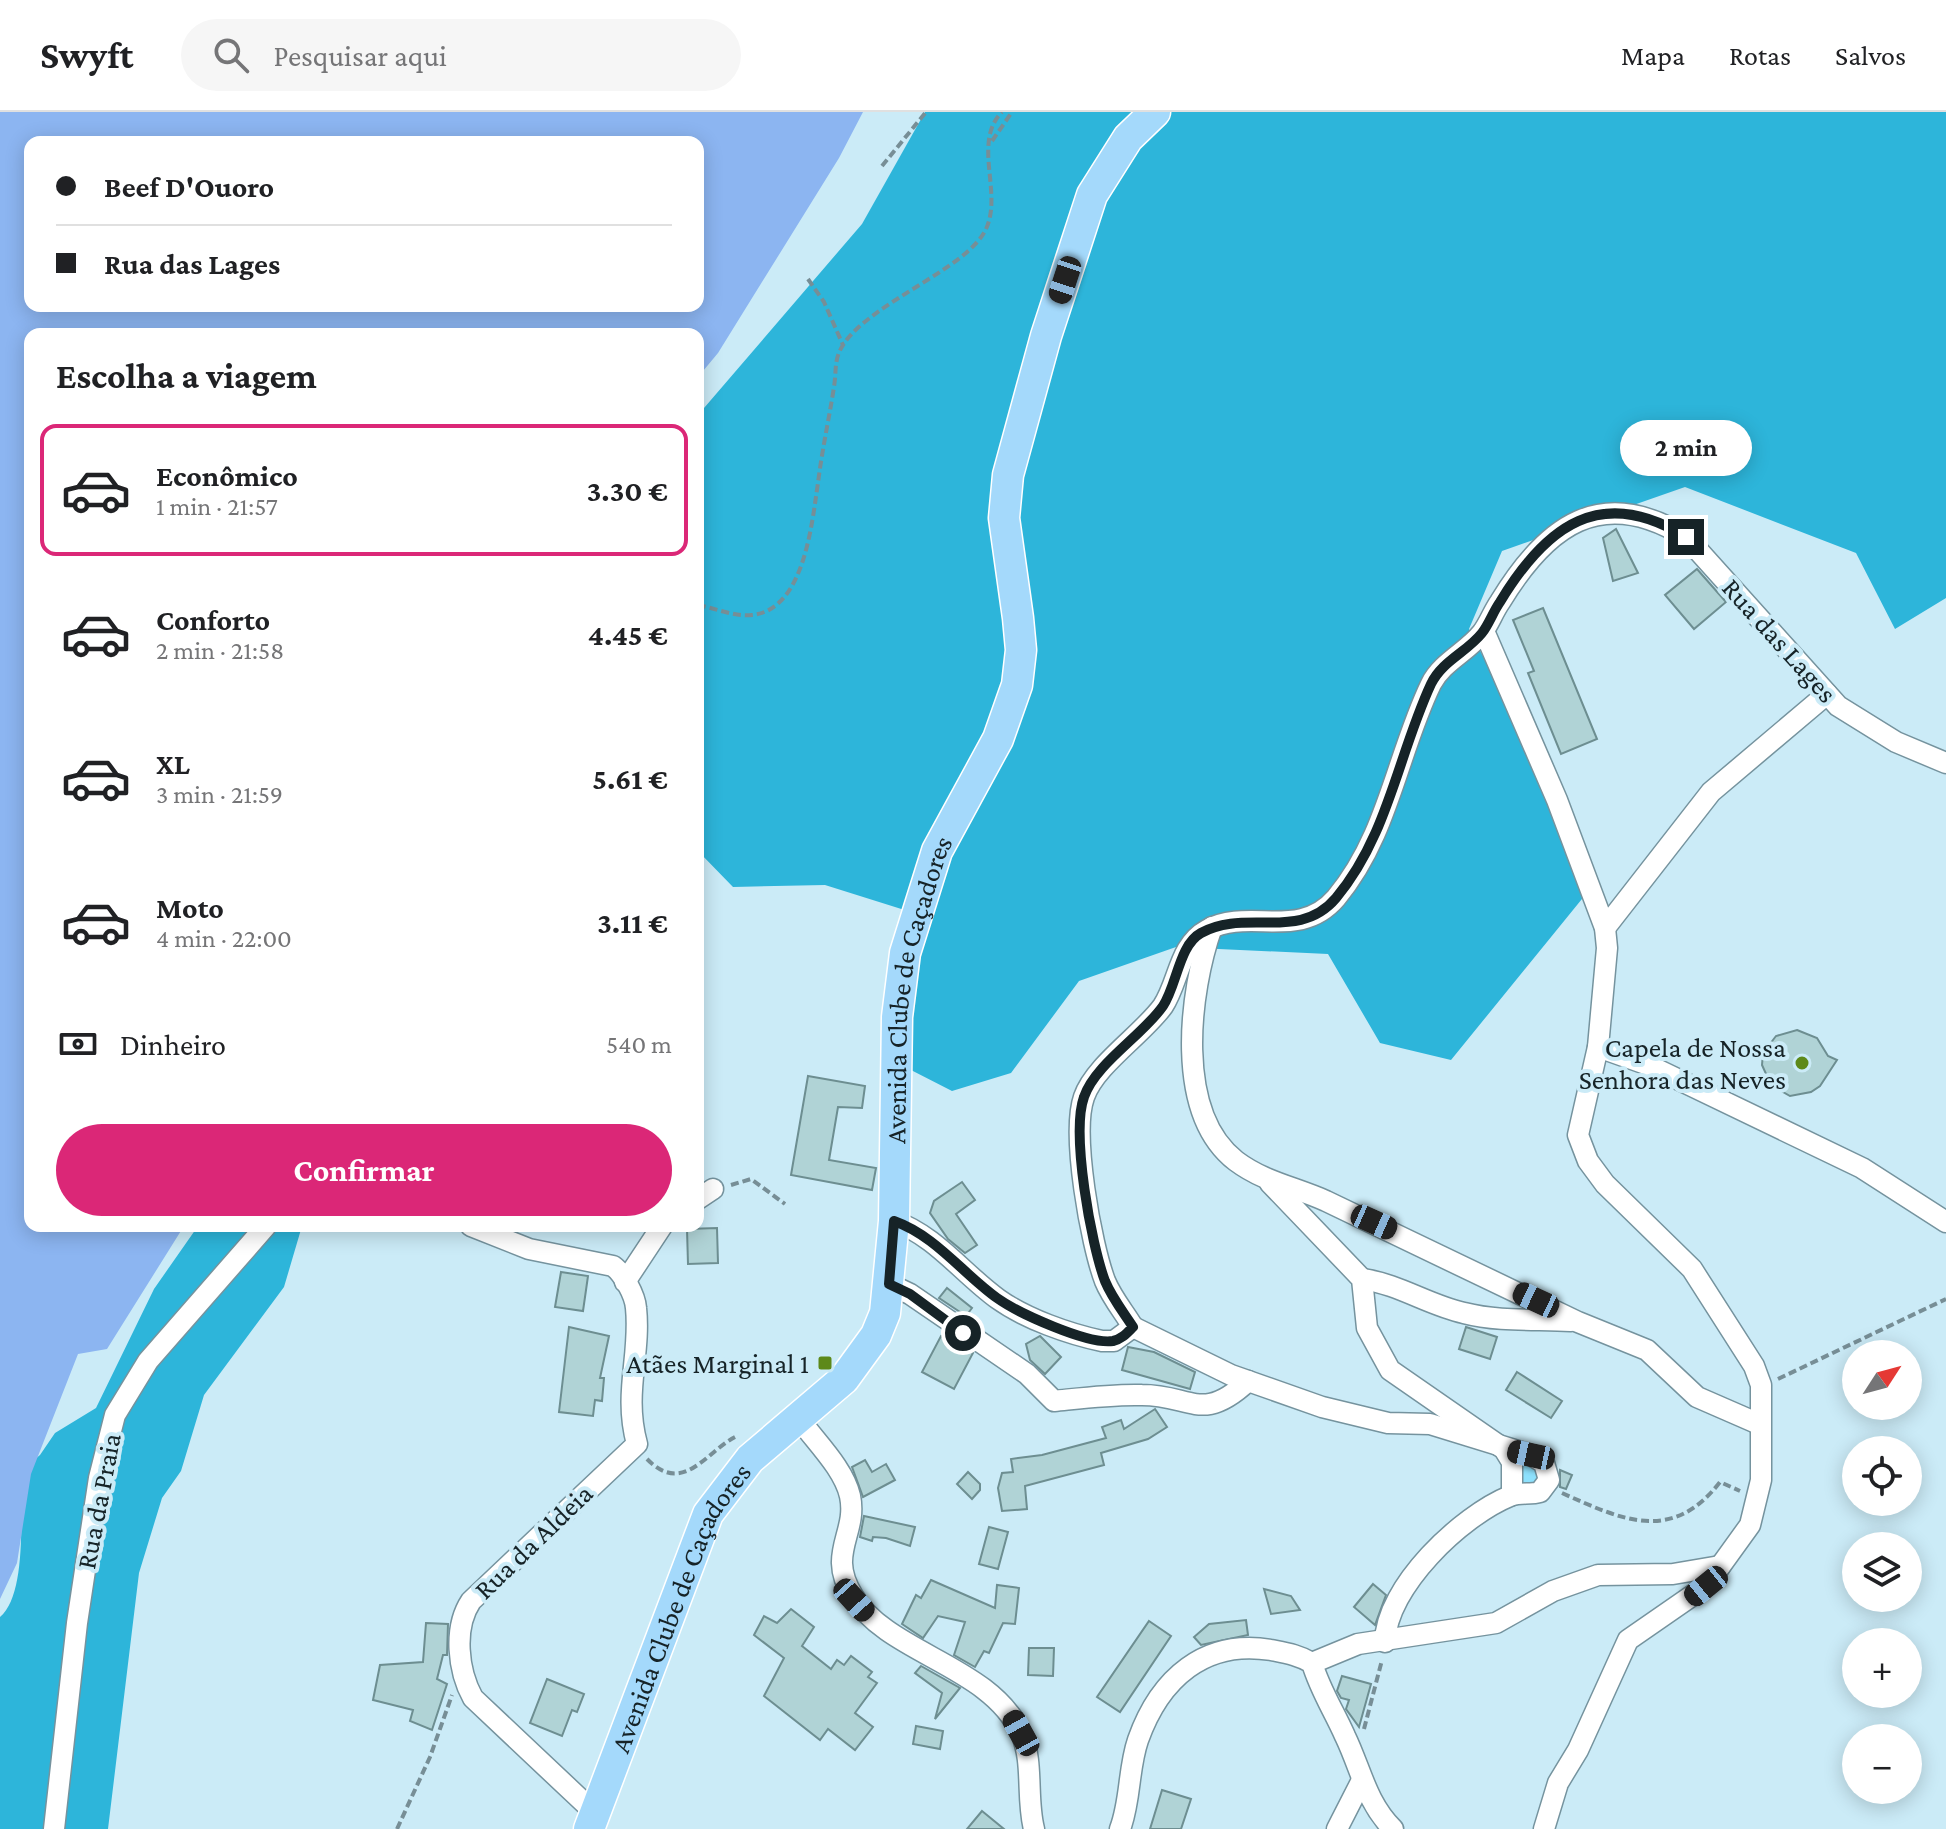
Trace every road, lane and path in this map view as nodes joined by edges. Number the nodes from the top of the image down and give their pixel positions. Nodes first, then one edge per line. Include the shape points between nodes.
1 (926, 112) edge
2 (1002, 112) edge
3 (1012, 112) edge
4 (1155, 112) edge
5 (991, 143) junction
6 (882, 166) dead end
7 (808, 279) dead end
8 (843, 345) junction
9 (704, 606) edge
10 (1484, 631) junction
11 (1827, 694) junction
12 (1946, 763) edge
13 (1212, 927) junction
14 (1605, 928) junction
15 (1598, 1047) junction
16 (1270, 1183) junction
17 (706, 1194) edge
18 (785, 1204) dead end
19 (894, 1221) junction
20 (1946, 1222) edge
21 (261, 1232) edge
22 (486, 1232) edge
23 (658, 1232) edge
24 (1362, 1279) junction
25 (625, 1282) junction
26 (889, 1284) junction
27 (1946, 1299) edge
28 (1578, 1322) junction
29 (1133, 1327) junction
30 (1248, 1381) junction
31 (1761, 1385) junction
32 (800, 1420) junction
33 (1759, 1424) junction
34 (728, 1441) dead end
35 (637, 1444) junction
36 (1504, 1449) junction
37 (1546, 1486) junction
38 (1512, 1495) junction
39 (1753, 1513) junction
40 (1720, 1566) junction
41 (1383, 1642) junction
42 (1312, 1663) junction
43 (464, 1683) junction
44 (1354, 1761) junction
45 (1361, 1782) junction
46 (593, 1824) edge
47 (54, 1829) edge
48 (397, 1829) edge
49 (1034, 1829) edge
50 (1120, 1829) edge
51 (1337, 1829) edge
52 (1393, 1829) edge
53 (1544, 1829) edge

1 - 6 path
2 - 5 path
3 - 5 path
4 - 19 main road, Avenida Clube de Caçadores via 1119,150 1092,195 1008,475 1004,518 1021,650 1017,685 998,739 937,851 905,953 895,1054
5 - 8 path via 991,210 984,233 965,253 868,317
7 - 8 path
8 - 9 path via 832,367 814,520 803,563 783,597 761,612
10 - 11 street, Rua das Lages via 1523,569 1553,536 1587,516 1626,512 1686,537
10 - 13 street, Rua das Lages via 1437,674 1375,832 1333,901 1300,922 1228,921
10 - 14 street
11 - 12 street, Rua das Lages via 1863,724
11 - 14 street via 1711,792
13 - 16 street via 1202,955 1193,1021 1197,1092 1221,1145
13 - 29 street via 1196,935 1187,948 1162,1007 1084,1096 1078,1144 1100,1262
14 - 15 street
15 - 20 street via 1646,1064 1862,1168
15 - 31 street via 1578,1135 1588,1161 1692,1269
16 - 24 street
16 - 28 street via 1326,1201
17 - 18 path via 751,1179
19 - 26 main road, Avenida Clube de Caçadores
19 - 29 street via 917,1229 1000,1300 1025,1313 1102,1341 1114,1341
21 - 47 street, Rua da Praia via 148,1361 115,1415 99,1478 77,1623
22 - 25 street via 529,1249 613,1266
23 - 25 street
24 - 28 street via 1492,1319
24 - 36 street via 1367,1328 1390,1370
25 - 35 street via 637,1306 630,1397
26 - 30 street via 1027,1374 1054,1401 1147,1395 1206,1406
26 - 32 main road, Avenida Clube de Caçadores via 885,1313 869,1345 844,1379
27 - 31 path
28 - 33 street via 1647,1350 1697,1397
29 - 30 street
30 - 36 street via 1322,1407 1388,1423 1430,1424
31 - 33 street
32 - 46 main road, Avenida Clube de Caçadores via 750,1459 708,1514
32 - 49 street via 844,1482 850,1499 840,1566 854,1600 870,1616 970,1679 1011,1715 1027,1750
33 - 39 street via 1761,1480
34 - 35 path via 693,1469 673,1473 649,1462
35 - 43 street, Rua da Aldeia via 471,1601 464,1611 460,1641
36 - 37 street via 1538,1459 1549,1473
36 - 38 street via 1512,1462
37 - 38 street via 1532,1495
37 - 39 path via 1639,1523 1679,1515 1706,1500 1720,1482 1729,1483 1742,1492
38 - 41 street via 1469,1520 1411,1577 1392,1608
39 - 40 street
40 - 41 street via 1673,1574 1598,1575 1553,1591 1496,1623
40 - 53 street via 1690,1599 1628,1640 1558,1783
41 - 42 street via 1340,1649
41 - 44 path via 1376,1691
42 - 44 street
42 - 50 street via 1292,1654 1242,1646 1211,1653 1184,1671 1158,1701 1138,1739
43 - 46 street
43 - 48 path via 454,1690
44 - 45 street
45 - 51 street
45 - 52 street

